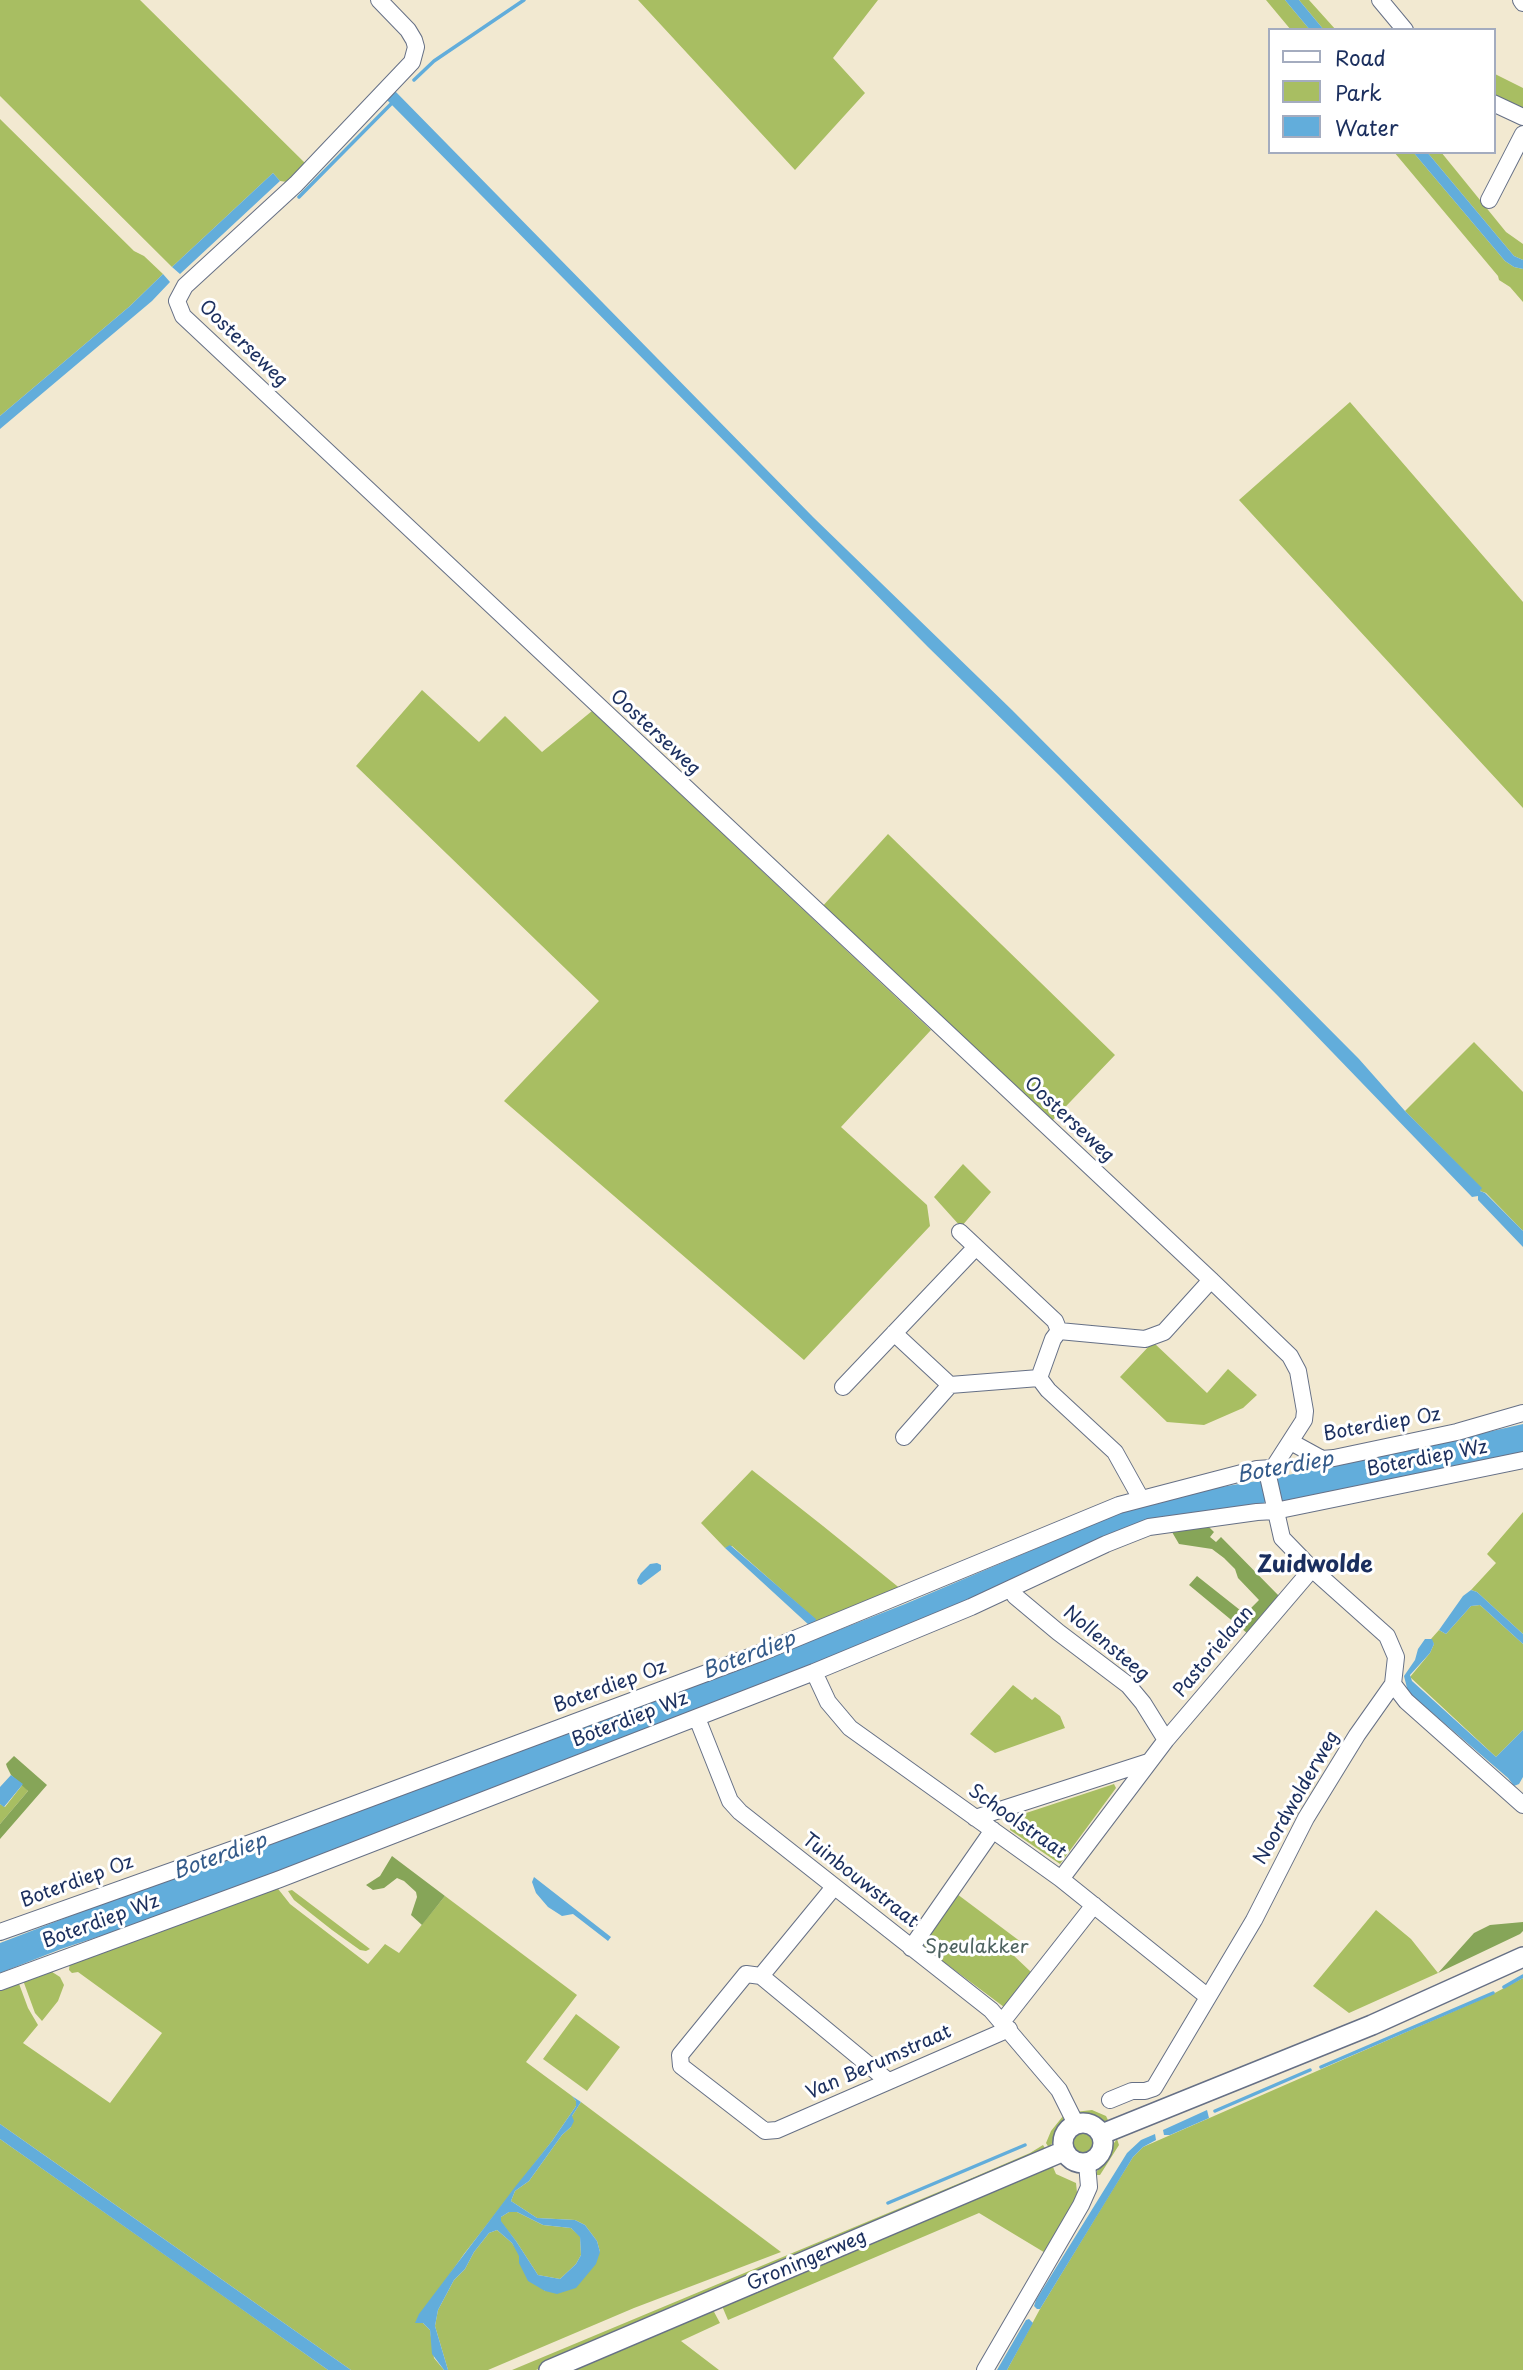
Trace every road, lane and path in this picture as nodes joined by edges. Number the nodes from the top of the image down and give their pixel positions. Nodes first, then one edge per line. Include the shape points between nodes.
1 (379, 0) edge
2 (1380, 0) edge
3 (1403, 28) edge
4 (1495, 104) edge
5 (1523, 117) edge
6 (1523, 134) edge
7 (1489, 200) dead end
8 (960, 1232) dead end
9 (976, 1247) junction
10 (1210, 1280) junction
11 (1059, 1331) junction
12 (894, 1333) junction
13 (1039, 1378) junction
14 (950, 1385) junction
15 (843, 1387) dead end
16 (1523, 1413) edge
17 (904, 1437) dead end
18 (1291, 1442) junction
19 (1523, 1460) edge
20 (1270, 1472) junction
21 (1140, 1497) junction
22 (1275, 1509) junction
23 (1312, 1569) junction
24 (1011, 1589) junction
25 (814, 1672) junction
26 (1393, 1684) junction
27 (697, 1718) junction
28 (1166, 1740) junction
29 (1148, 1762) junction
30 (1523, 1805) edge
31 (975, 1818) junction
32 (993, 1830) junction
33 (1061, 1879) junction
34 (834, 1887) junction
35 (1094, 1905) junction
36 (0, 1932) edge
37 (911, 1948) junction
38 (1523, 1957) edge
39 (761, 1976) junction
40 (0, 1982) edge
41 (1208, 1997) junction
42 (1005, 2025) junction
43 (888, 2081) junction
44 (1110, 2099) dead end
45 (1076, 2124) junction
46 (1102, 2134) junction
47 (1064, 2151) junction
48 (1087, 2163) junction
49 (549, 2370) edge
50 (985, 2370) edge

1 - 10 street, Oosterseweg via 414,40 412,62 296,184 185,286 177,300 183,316
2 - 3 street
4 - 5 street
6 - 7 street
8 - 9 street
9 - 11 street via 1055,1321
9 - 12 street
10 - 11 street via 1164,1332 1145,1339
10 - 18 street, Oosterseweg via 1290,1356 1298,1371 1306,1411
11 - 13 street
12 - 14 street
12 - 15 street
13 - 14 street
13 - 21 street via 1115,1452
14 - 17 street
16 - 18 street, Boterdiep Oz via 1334,1458 1322,1459
18 - 20 street, Oosterseweg
19 - 22 street, Boterdiep Wz
20 - 21 street, Boterdiep Oz via 1257,1469
20 - 22 street
21 - 36 street, Boterdiep Oz via 763,1652
22 - 23 street via 1282,1538
22 - 24 street, Boterdiep Wz via 1149,1527
23 - 26 street via 1387,1636 1396,1657
23 - 28 street, Pastorielaan
24 - 25 street, Boterdiep Wz
24 - 28 street, Nollensteeg via 1128,1685
25 - 27 street, Boterdiep Wz
25 - 31 street, Schoolstraat via 828,1702 850,1728
26 - 30 street via 1406,1701
26 - 41 street, Noordwolderweg via 1306,1818
27 - 34 street, Tuinbouwstraat via 730,1801
27 - 40 street, Boterdiep Wz
28 - 29 street, Pastorielaan
29 - 31 street
29 - 33 street, Pastorielaan
31 - 32 street, Schoolstraat
32 - 33 street, Schoolstraat
32 - 37 street
33 - 35 street, Schoolstraat
34 - 37 street, Tuinbouwstraat
34 - 39 street
35 - 41 street, Schoolstraat
35 - 42 street
37 - 42 street, Tuinbouwstraat
38 - 46 main road via 1372,2025
39 - 43 street
39 - 43 street, Van Berumstraat via 746,1974 682,2052 681,2066 765,2132
41 - 44 street, Noordwolderweg via 1154,2088
42 - 43 street, Van Berumstraat
42 - 45 street, Tuinbouwstraat via 1059,2090
45 - 46 main road via 1088,2123
45 - 47 main road via 1064,2135
46 - 48 main road via 1100,2156
47 - 48 main road via 1073,2161
47 - 49 main road, Groningerweg
48 - 50 street via 1089,2186 1081,2205

